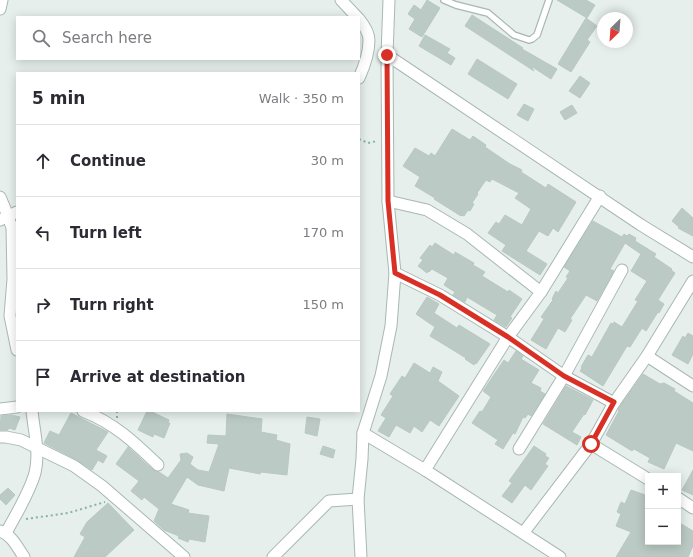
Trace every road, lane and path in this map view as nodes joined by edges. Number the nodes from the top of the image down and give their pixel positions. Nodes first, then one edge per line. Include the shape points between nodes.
1 (2, 0) edge
2 (341, 0) edge
3 (389, 0) edge
4 (444, 0) edge
5 (549, 0) edge
6 (0, 9) edge
7 (356, 16) edge
8 (360, 20) edge
9 (387, 55) junction
10 (360, 75) edge
11 (388, 138) junction
12 (360, 139) edge
13 (600, 196) junction
14 (0, 197) edge
15 (388, 201) junction
16 (8, 216) edge
17 (693, 257) edge
18 (622, 270) dead end
19 (395, 273) junction
20 (693, 282) edge
21 (541, 292) junction
22 (508, 337) junction
23 (16, 345) edge
24 (647, 356) junction
25 (564, 376) junction
26 (693, 386) edge
27 (614, 402) junction
28 (16, 407) edge
29 (0, 409) edge
30 (32, 412) edge
31 (86, 412) edge
32 (363, 433) junction
33 (0, 436) edge
34 (591, 444) junction
35 (36, 447) junction
36 (518, 449) dead end
37 (158, 465) dead end
38 (425, 470) junction
39 (645, 477) edge
40 (117, 499) junction
41 (358, 499) junction
42 (681, 500) edge
43 (693, 508) edge
44 (13, 520) junction
45 (3, 532) edge
46 (524, 532) junction
47 (24, 557) edge
48 (184, 557) edge
49 (273, 557) edge
50 (361, 557) edge
51 (560, 557) edge

1 - 6 street
2 - 7 street
3 - 9 street
4 - 5 lane via 488,13 514,35 529,40 537,35
8 - 10 street via 370,38
9 - 11 street
9 - 13 street
11 - 12 path via 368,143
11 - 15 street
13 - 17 street
13 - 21 street
14 - 16 street
15 - 19 street
15 - 21 street via 427,210 467,234
16 - 23 street via 12,228 11,321
18 - 25 street
19 - 22 street via 440,295
19 - 32 street via 391,326 383,368
20 - 24 street
21 - 22 street
22 - 25 street
22 - 38 street
24 - 26 street
24 - 27 street
25 - 27 street
25 - 36 street
27 - 34 street
28 - 29 street
30 - 35 street
31 - 37 street via 117,428
32 - 38 street
32 - 41 street
33 - 35 street via 21,440
34 - 39 street
34 - 46 street
35 - 40 street via 74,466
35 - 44 street via 35,473
38 - 46 street
40 - 44 path via 68,513
40 - 48 street
41 - 49 street via 329,501
41 - 50 street
42 - 43 street
44 - 45 street
45 - 47 street via 10,536
46 - 51 street

